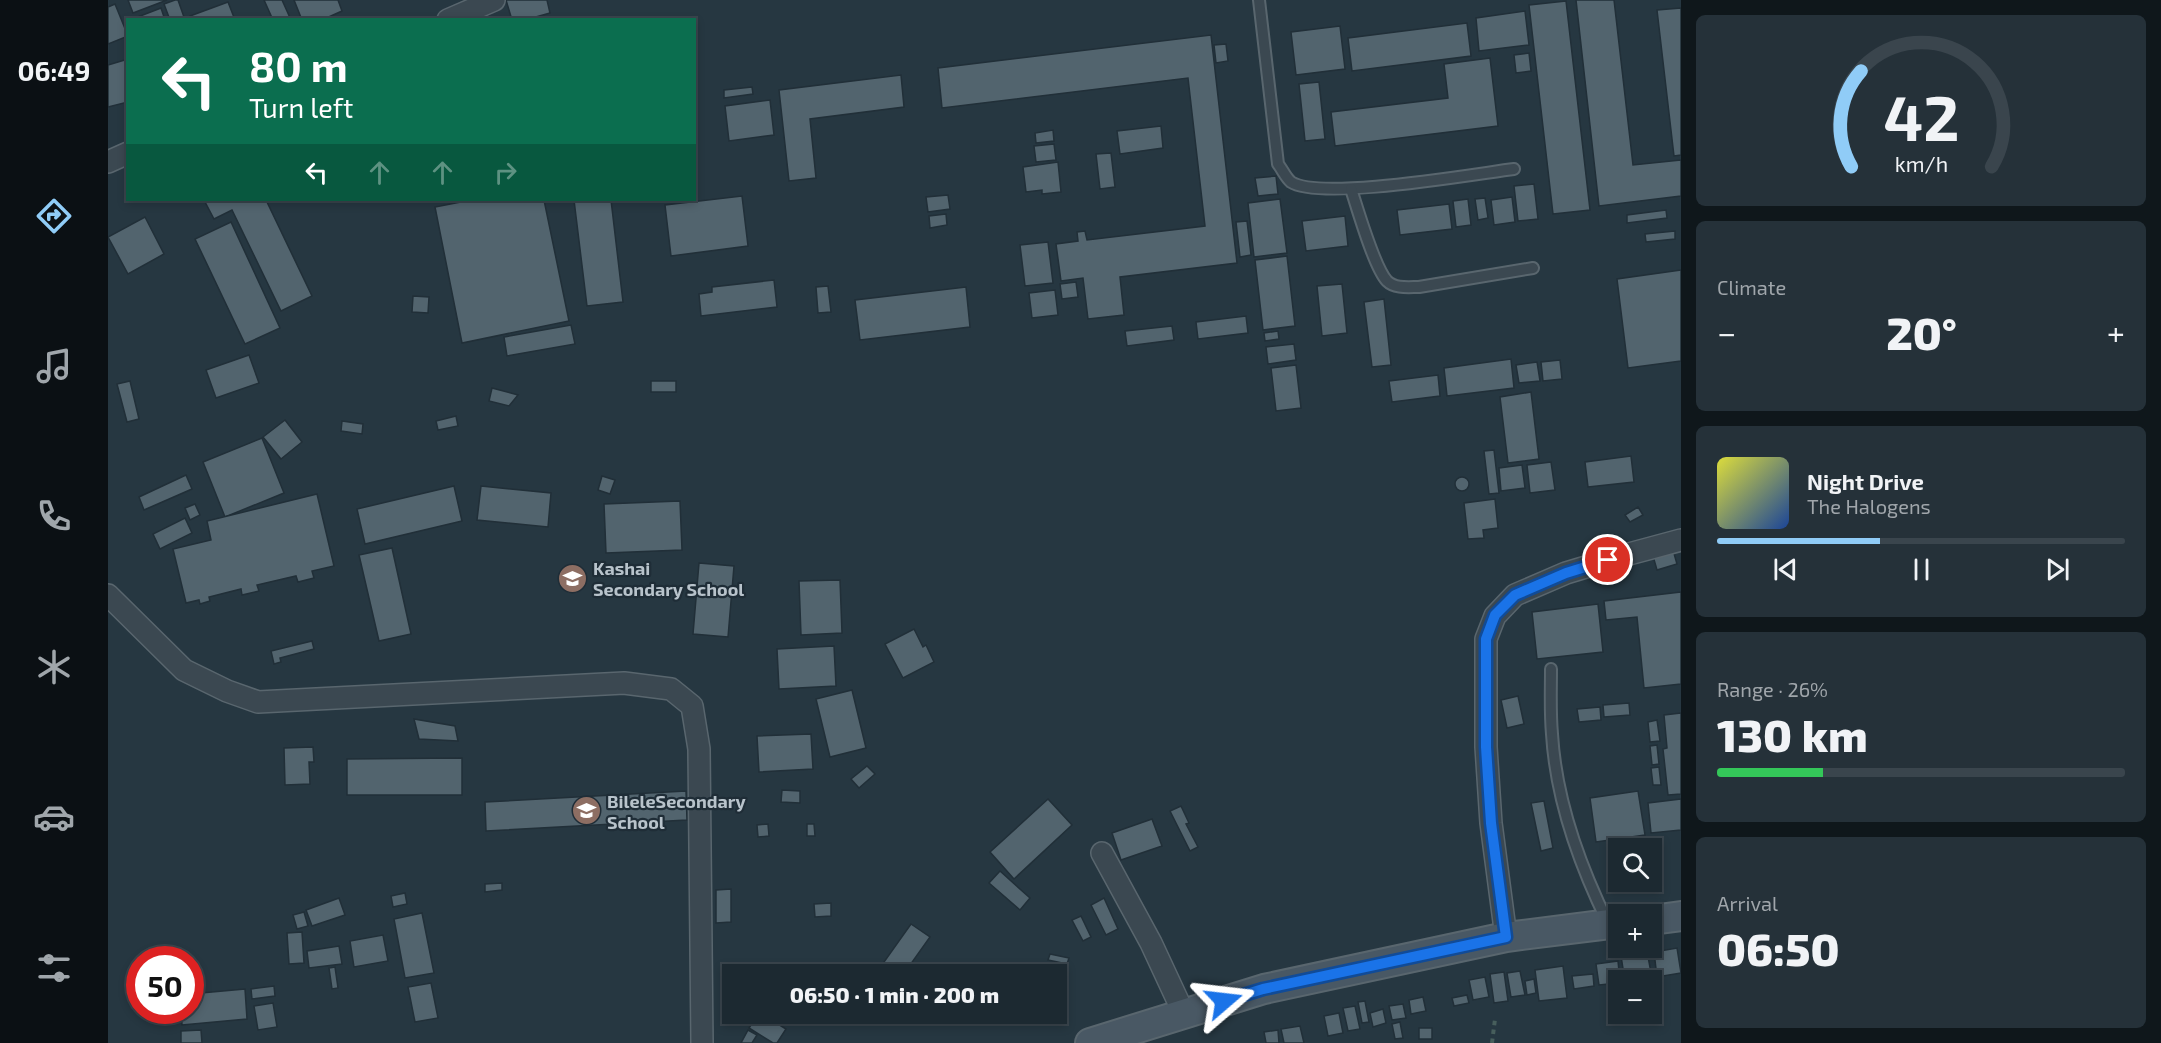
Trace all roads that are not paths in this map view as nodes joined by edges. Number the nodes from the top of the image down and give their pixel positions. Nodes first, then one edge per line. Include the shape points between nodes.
1 (494, 0) edge
2 (1259, 0) edge
3 (453, 18) edge
4 (126, 154) edge
5 (108, 162) edge
6 (1515, 169) dead end
7 (1351, 189) junction
8 (1533, 268) dead end
9 (1681, 540) edge
10 (108, 595) edge
11 (1551, 669) dead end
12 (1102, 853) dead end
13 (1608, 914) edge
14 (1681, 916) edge
15 (1662, 919) edge
16 (1608, 925) edge
17 (1506, 937) junction
18 (1184, 1014) junction
19 (702, 1043) edge
20 (1090, 1043) edge

1 - 3 street
2 - 7 lane via 1278,164 1291,182 1310,189
4 - 5 street
6 - 7 lane
7 - 8 lane via 1378,267 1388,282 1402,287 1419,286
9 - 17 street via 1566,573 1515,595 1495,615 1486,639 1486,747
10 - 19 street via 184,670 258,702 624,683 671,689 692,706 699,749
11 - 13 lane via 1552,735 1567,821 1587,881
12 - 18 street
14 - 15 main road
16 - 17 main road
17 - 18 main road via 1263,989
18 - 20 main road

